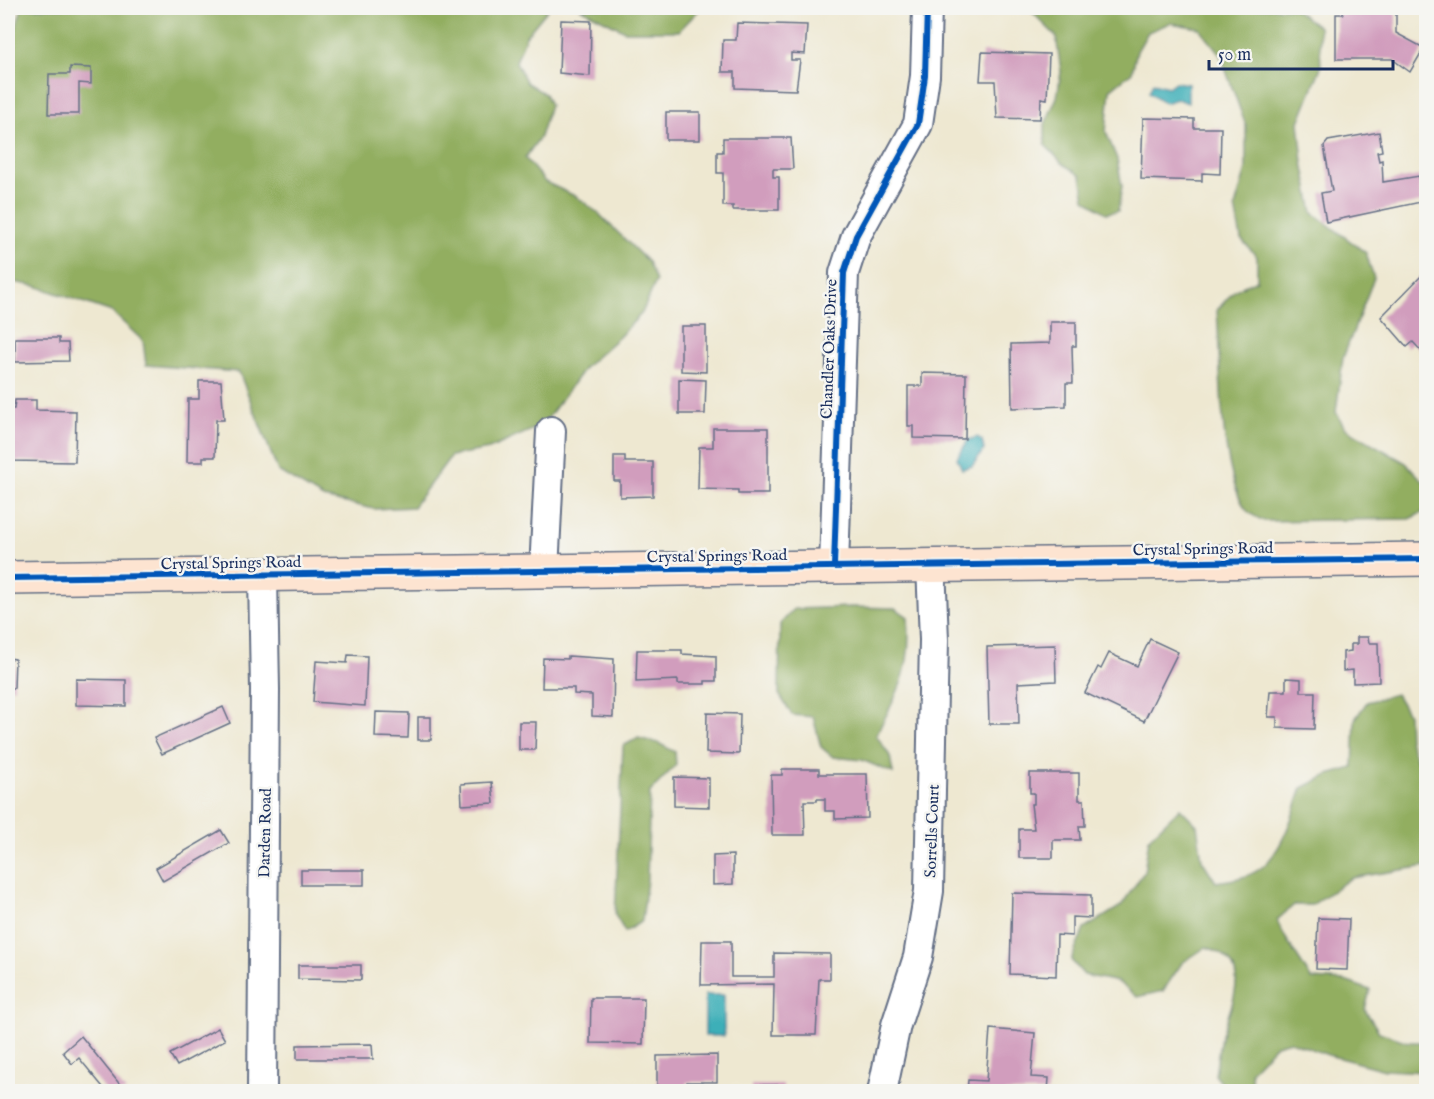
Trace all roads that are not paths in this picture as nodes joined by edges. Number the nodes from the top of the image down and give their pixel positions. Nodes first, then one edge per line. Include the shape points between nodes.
1 (927, 8) edge
2 (551, 431) dead end
3 (1426, 558) edge
4 (931, 565) junction
5 (834, 566) junction
6 (544, 571) junction
7 (263, 575) junction
8 (8, 578) edge
9 (262, 1092) edge
10 (882, 1092) edge

1 - 5 street, Chandler Oaks Drive via 925,76 918,124 856,236 844,273
2 - 6 street
3 - 4 street, Crystal Springs Road
4 - 5 street, Crystal Springs Road
4 - 10 street, Sorrells Court via 934,651 929,891 918,957 896,1025
5 - 6 street, Crystal Springs Road
6 - 7 street, Crystal Springs Road
7 - 8 street, Crystal Springs Road
7 - 9 street, Darden Road

